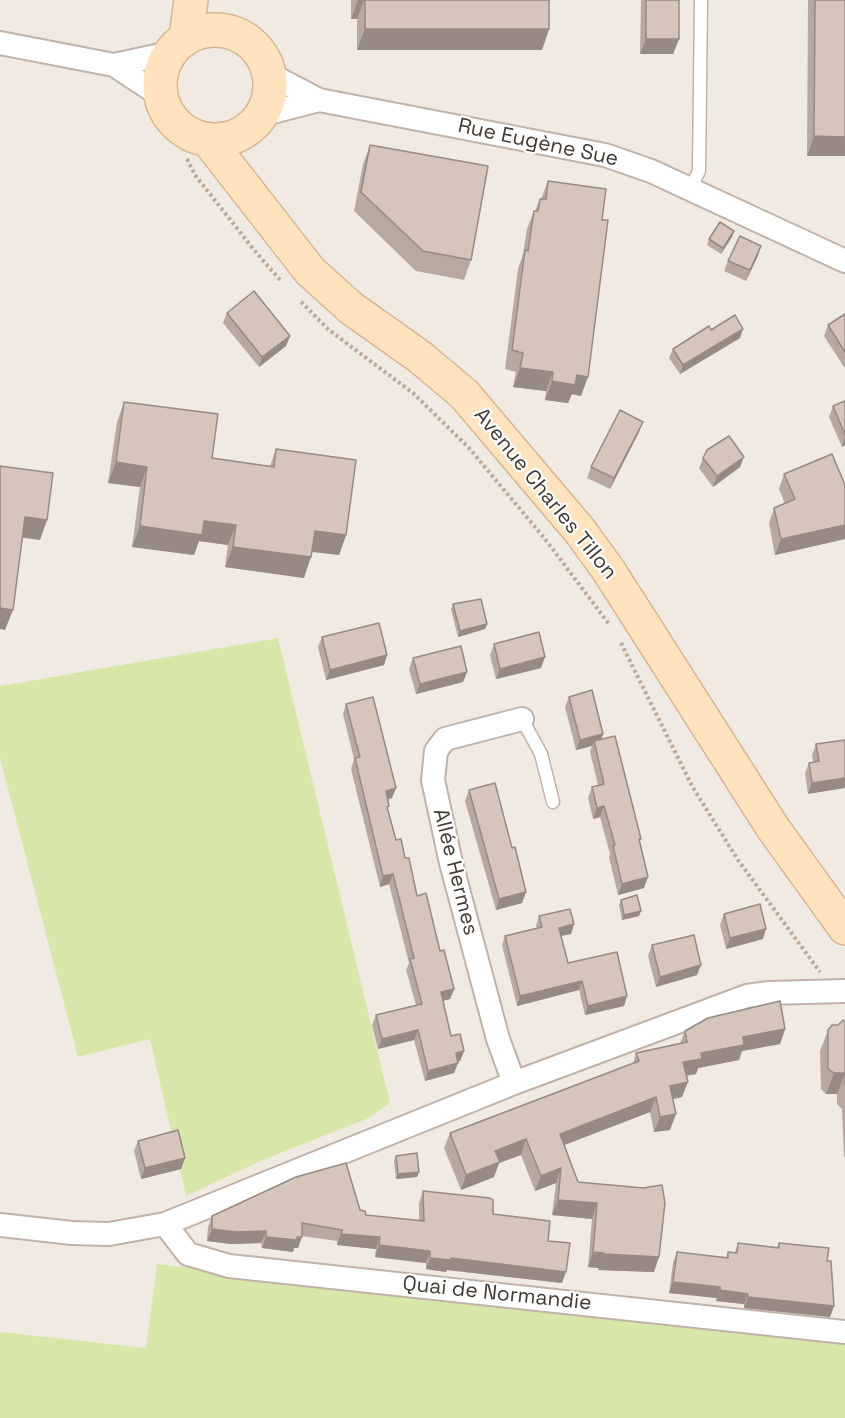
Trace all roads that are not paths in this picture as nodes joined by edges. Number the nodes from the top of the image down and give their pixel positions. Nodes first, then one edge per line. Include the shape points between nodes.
1 (191, 0) edge
2 (206, 0) edge
3 (701, 0) edge
4 (225, 31) junction
5 (0, 43) edge
6 (178, 46) junction
7 (114, 65) junction
8 (268, 74) junction
9 (161, 96) junction
10 (320, 100) junction
11 (253, 123) junction
12 (195, 135) junction
13 (690, 189) junction
14 (275, 224) junction
15 (845, 261) edge
16 (522, 719) joint
17 (553, 802) dead end
18 (845, 928) edge
19 (844, 991) edge
20 (514, 1083) junction
21 (165, 1224) junction
22 (0, 1225) edge
23 (845, 1332) edge

1 - 6 street
2 - 4 street
3 - 13 lane via 699,171
4 - 6 street via 198,33
4 - 8 street via 253,46
5 - 7 street
6 - 7 street
6 - 9 street via 161,74
7 - 9 street
8 - 10 street, Rue Eugène Sue
8 - 11 street via 270,90
9 - 12 street via 171,118
10 - 11 street, Rue Eugène Sue
10 - 13 street, Rue Eugène Sue via 605,155
11 - 12 street via 234,137 221,140
11 - 14 street, Avenue Charles Tillon via 255,174
12 - 14 street, Avenue Charles Tillon
13 - 15 street, Rue Eugène Sue
14 - 18 street, Avenue Charles Tillon via 310,271 343,301 464,394 545,488 609,571 773,828
16 - 17 lane via 541,754
16 - 20 street, Allée Hermes via 445,739 436,751 433,780 498,1039
19 - 20 street via 747,996
20 - 21 street
21 - 22 street via 109,1234
21 - 23 street, Quai de Normandie via 188,1254 229,1266

